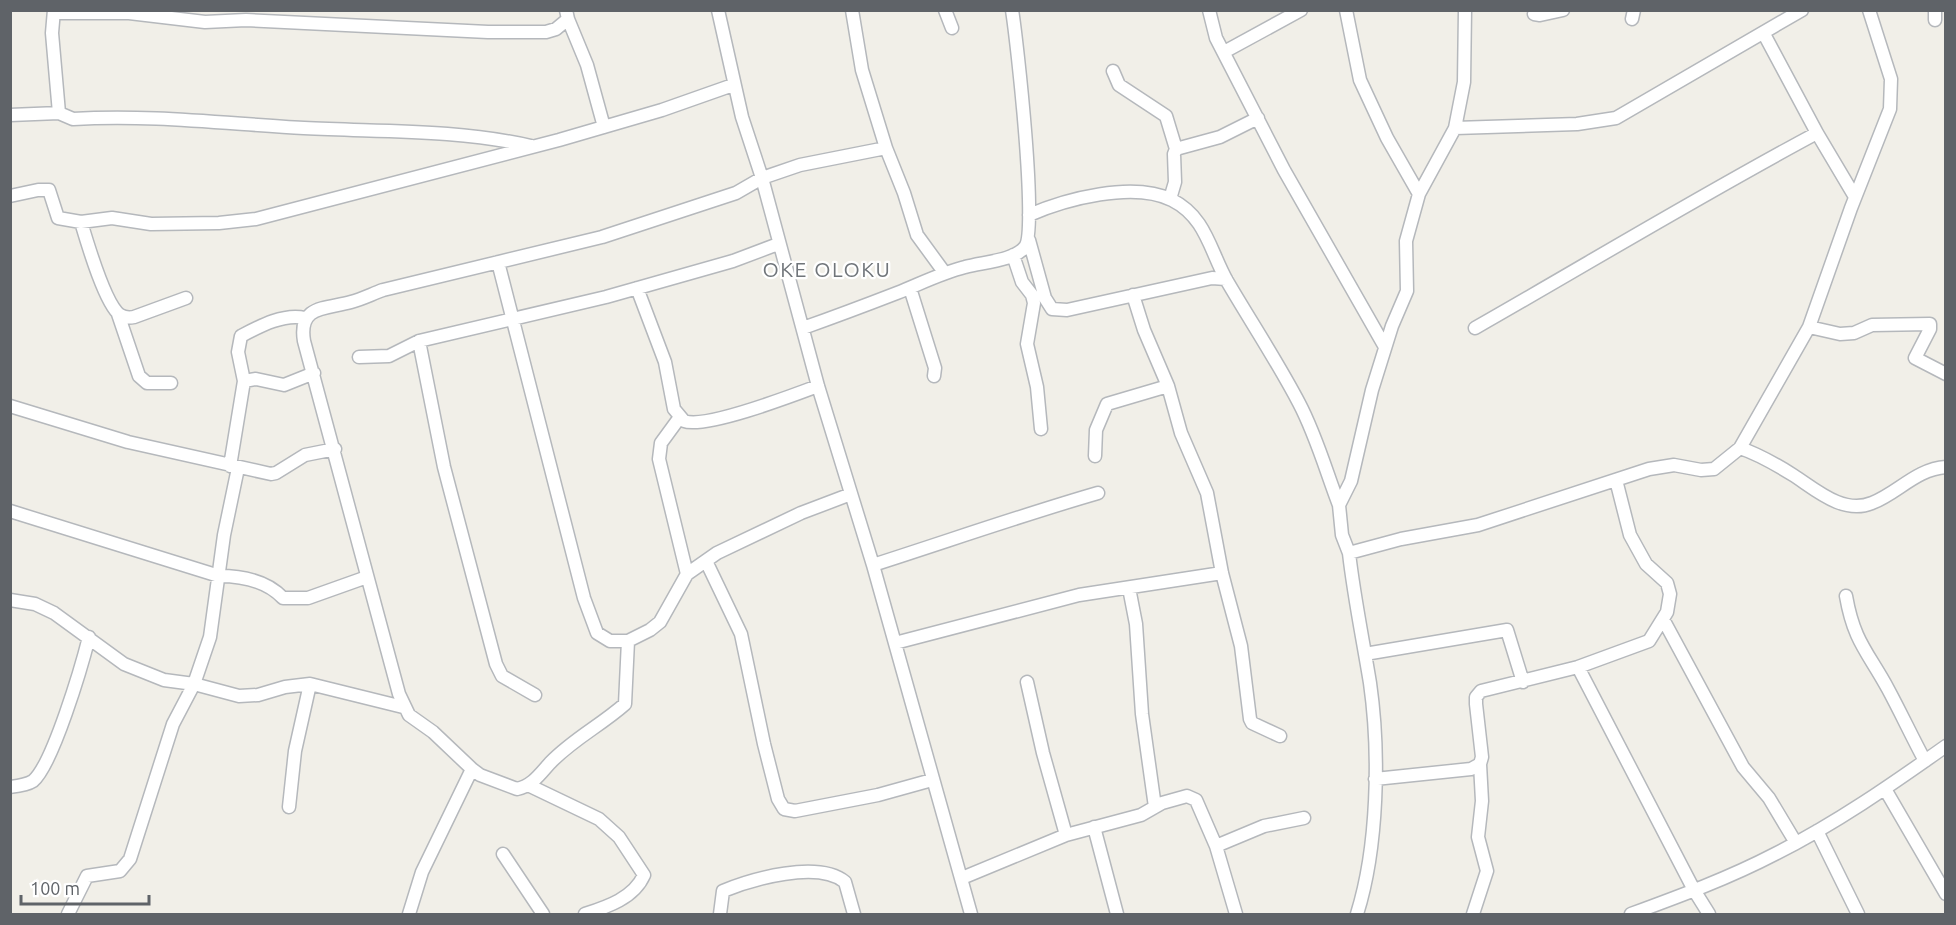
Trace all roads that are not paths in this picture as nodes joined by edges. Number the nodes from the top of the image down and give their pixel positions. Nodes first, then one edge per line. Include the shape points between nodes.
1 (718, 10) edge
2 (852, 10) edge
3 (945, 10) edge
4 (1012, 10) edge
5 (1209, 10) edge
6 (1300, 10) edge
7 (1346, 10) edge
8 (1465, 10) edge
9 (1563, 10) edge
10 (1802, 10) edge
11 (1869, 10) edge
12 (54, 12) edge
13 (1534, 14) dead end
14 (567, 15) edge
15 (952, 27) dead end
16 (1764, 34) junction
17 (1224, 52) junction
18 (1113, 70) dead end
19 (733, 85) junction
20 (59, 113) junction
21 (10, 115) edge
22 (1258, 118) junction
23 (604, 128) junction
24 (1455, 128) junction
25 (1817, 133) junction
26 (535, 147) junction
27 (886, 148) junction
28 (1176, 149) junction
29 (762, 178) junction
30 (1419, 194) junction
31 (10, 196) edge
32 (1855, 197) junction
33 (1170, 199) junction
34 (1029, 215) junction
35 (81, 222) junction
36 (1029, 240) junction
37 (778, 244) junction
38 (1013, 255) junction
39 (498, 262) junction
40 (944, 272) junction
41 (1226, 279) junction
42 (637, 288) junction
43 (910, 288) junction
44 (1133, 295) junction
45 (186, 298) dead end
46 (118, 314) junction
47 (305, 318) junction
48 (513, 318) junction
49 (1809, 327) junction
50 (803, 328) junction
51 (1475, 328) dead end
52 (419, 341) junction
53 (1385, 347) junction
54 (359, 357) dead end
55 (314, 373) junction
56 (1946, 374) edge
57 (934, 376) dead end
58 (244, 381) junction
59 (171, 383) dead end
60 (818, 386) junction
61 (1168, 386) junction
62 (10, 406) edge
63 (680, 417) junction
64 (1041, 429) dead end
65 (1740, 447) junction
66 (335, 449) junction
67 (1095, 456) dead end
68 (234, 467) junction
69 (1946, 467) edge
70 (1616, 480) junction
71 (851, 494) junction
72 (1098, 494) dead end
73 (1339, 506) junction
74 (10, 511) edge
75 (1349, 553) junction
76 (706, 561) junction
77 (873, 565) junction
78 (1222, 573) junction
79 (687, 574) junction
80 (219, 576) junction
81 (367, 577) junction
82 (1129, 588) junction
83 (1846, 596) dead end
84 (10, 600) edge
85 (1663, 619) junction
86 (89, 637) junction
87 (628, 641) junction
88 (895, 643) junction
89 (1365, 654) junction
90 (1578, 667) junction
91 (1027, 682) dead end
92 (1524, 682) junction
93 (195, 684) junction
94 (310, 684) junction
95 (534, 695) dead end
96 (403, 707) junction
97 (1280, 735) dead end
98 (1946, 746) edge
99 (1925, 761) junction
100 (1480, 764) junction
101 (472, 769) junction
102 (1375, 779) junction
103 (932, 780) junction
104 (528, 785) junction
105 (10, 787) edge
106 (1885, 789) junction
107 (289, 807) dead end
108 (1155, 807) junction
109 (1304, 818) dead end
110 (1094, 827) junction
111 (1817, 831) junction
112 (1066, 835) junction
113 (1796, 843) junction
114 (1216, 846) junction
115 (503, 854) dead end
116 (962, 878) junction
117 (1694, 890) junction
118 (1946, 894) edge
119 (614, 910) edge
120 (68, 915) edge
121 (409, 915) edge
122 (543, 915) edge
123 (585, 915) edge
124 (720, 915) edge
125 (854, 915) edge
126 (971, 915) edge
127 (1118, 915) edge
128 (1236, 915) edge
129 (1357, 915) edge
130 (1473, 915) edge
131 (1631, 915) edge
132 (1709, 915) edge
133 (1858, 915) edge

1 - 19 street
2 - 27 street via 862,70
3 - 15 street
4 - 34 street
5 - 17 street
6 - 17 street
7 - 30 street via 1360,80
8 - 24 street via 1464,82
9 - 13 street
10 - 16 street
11 - 32 street via 1891,79 1890,109
12 - 14 street via 129,13 205,22 246,20 488,32 546,32 556,29
12 - 20 street
14 - 23 street via 587,65
16 - 24 street via 1616,118 1577,124
16 - 25 street
17 - 22 street
18 - 28 street via 1119,85 1166,116
19 - 23 street
19 - 29 street
20 - 21 street
20 - 26 street via 73,119 187,120 419,132 489,138
22 - 28 street via 1220,136
22 - 53 street
23 - 26 street
24 - 30 street
25 - 32 street
25 - 51 street via 1702,195
26 - 35 street via 241,222 151,224 112,218
27 - 29 street via 836,156
27 - 40 street via 917,235
28 - 33 street
29 - 37 street
29 - 39 street via 736,193 665,218
30 - 53 street via 1406,241 1407,291
31 - 35 street via 49,190 58,218
32 - 49 street
33 - 34 street via 1113,193
33 - 41 street via 1200,223
34 - 36 street
35 - 46 street via 105,292
36 - 38 street via 1024,249
36 - 44 street via 1045,298 1052,309 1067,310
37 - 42 street
37 - 50 street
38 - 40 street
38 - 64 street via 1034,303 1027,344
39 - 47 street via 317,309
39 - 48 street
40 - 43 street
41 - 44 street via 1212,278
41 - 73 street via 1300,405
42 - 48 street
42 - 63 street via 665,362 674,409
43 - 50 street
43 - 57 street
44 - 61 street
45 - 46 street via 134,317
46 - 59 street via 139,376 147,383
47 - 55 street via 302,330
47 - 58 street via 285,317 241,336 238,352
48 - 52 street
48 - 87 street via 593,627 610,641
49 - 56 street via 1840,334 1872,325 1930,324 1915,358
49 - 65 street
50 - 60 street
52 - 54 street via 389,356
52 - 95 street via 448,483 496,664 502,676
53 - 73 street via 1362,424 1351,481
55 - 58 street via 284,385 256,379
55 - 66 street
58 - 68 street
60 - 63 street via 726,417 689,423
60 - 71 street
61 - 67 street via 1107,405 1096,430
61 - 78 street via 1181,433 1207,493
62 - 68 street via 128,442
63 - 79 street via 661,443 659,459
65 - 69 street via 1793,475 1825,498 1841,503 1872,503 1903,482
65 - 70 street via 1714,468 1662,466
66 - 68 street via 305,455 276,473
66 - 81 street
68 - 80 street
70 - 75 street via 1478,525
70 - 85 street via 1630,535 1646,564 1667,583 1670,594
71 - 76 street via 801,513
71 - 77 street
72 - 77 street via 1026,513
73 - 75 street via 1342,535
74 - 80 street
75 - 89 street
76 - 79 street
76 - 103 street via 741,634 764,744 784,809 795,811 878,795
77 - 88 street
78 - 82 street
78 - 97 street via 1241,646 1250,719
79 - 87 street via 660,622
80 - 81 street via 270,586 283,598 295,600
80 - 93 street via 210,637
81 - 96 street
82 - 88 street via 1035,605
82 - 108 street
83 - 99 street via 1861,647 1887,687
84 - 86 street via 54,612
85 - 90 street via 1649,641
85 - 113 street via 1743,767 1769,798
86 - 93 street via 143,674
86 - 105 street via 45,765 30,783
87 - 104 street via 624,705 587,730
88 - 103 street
89 - 92 street via 1507,630
89 - 102 street
90 - 92 street
90 - 117 street
91 - 112 street via 1042,753
92 - 100 street via 1495,686 1476,697
93 - 94 street via 247,696
93 - 120 street via 173,723 126,868 111,875 87,876
94 - 96 street
94 - 107 street via 295,751
96 - 101 street
98 - 99 street
99 - 106 street
100 - 102 street via 1472,769
100 - 130 street via 1482,801 1478,837 1486,872
101 - 104 street via 517,789
101 - 121 street via 422,872
102 - 129 street via 1375,807
103 - 116 street
104 - 119 street via 599,819 619,837 636,861 644,875
106 - 111 street
106 - 118 street
108 - 110 street via 1141,815
108 - 114 street via 1187,796 1196,800
109 - 114 street via 1264,826
110 - 112 street
110 - 127 street
111 - 113 street
111 - 133 street
112 - 116 street
113 - 117 street
114 - 128 street
115 - 122 street
116 - 126 street
117 - 131 street
117 - 132 street
119 - 123 street
124 - 125 street via 723,891 739,884 806,871 831,874 845,882

